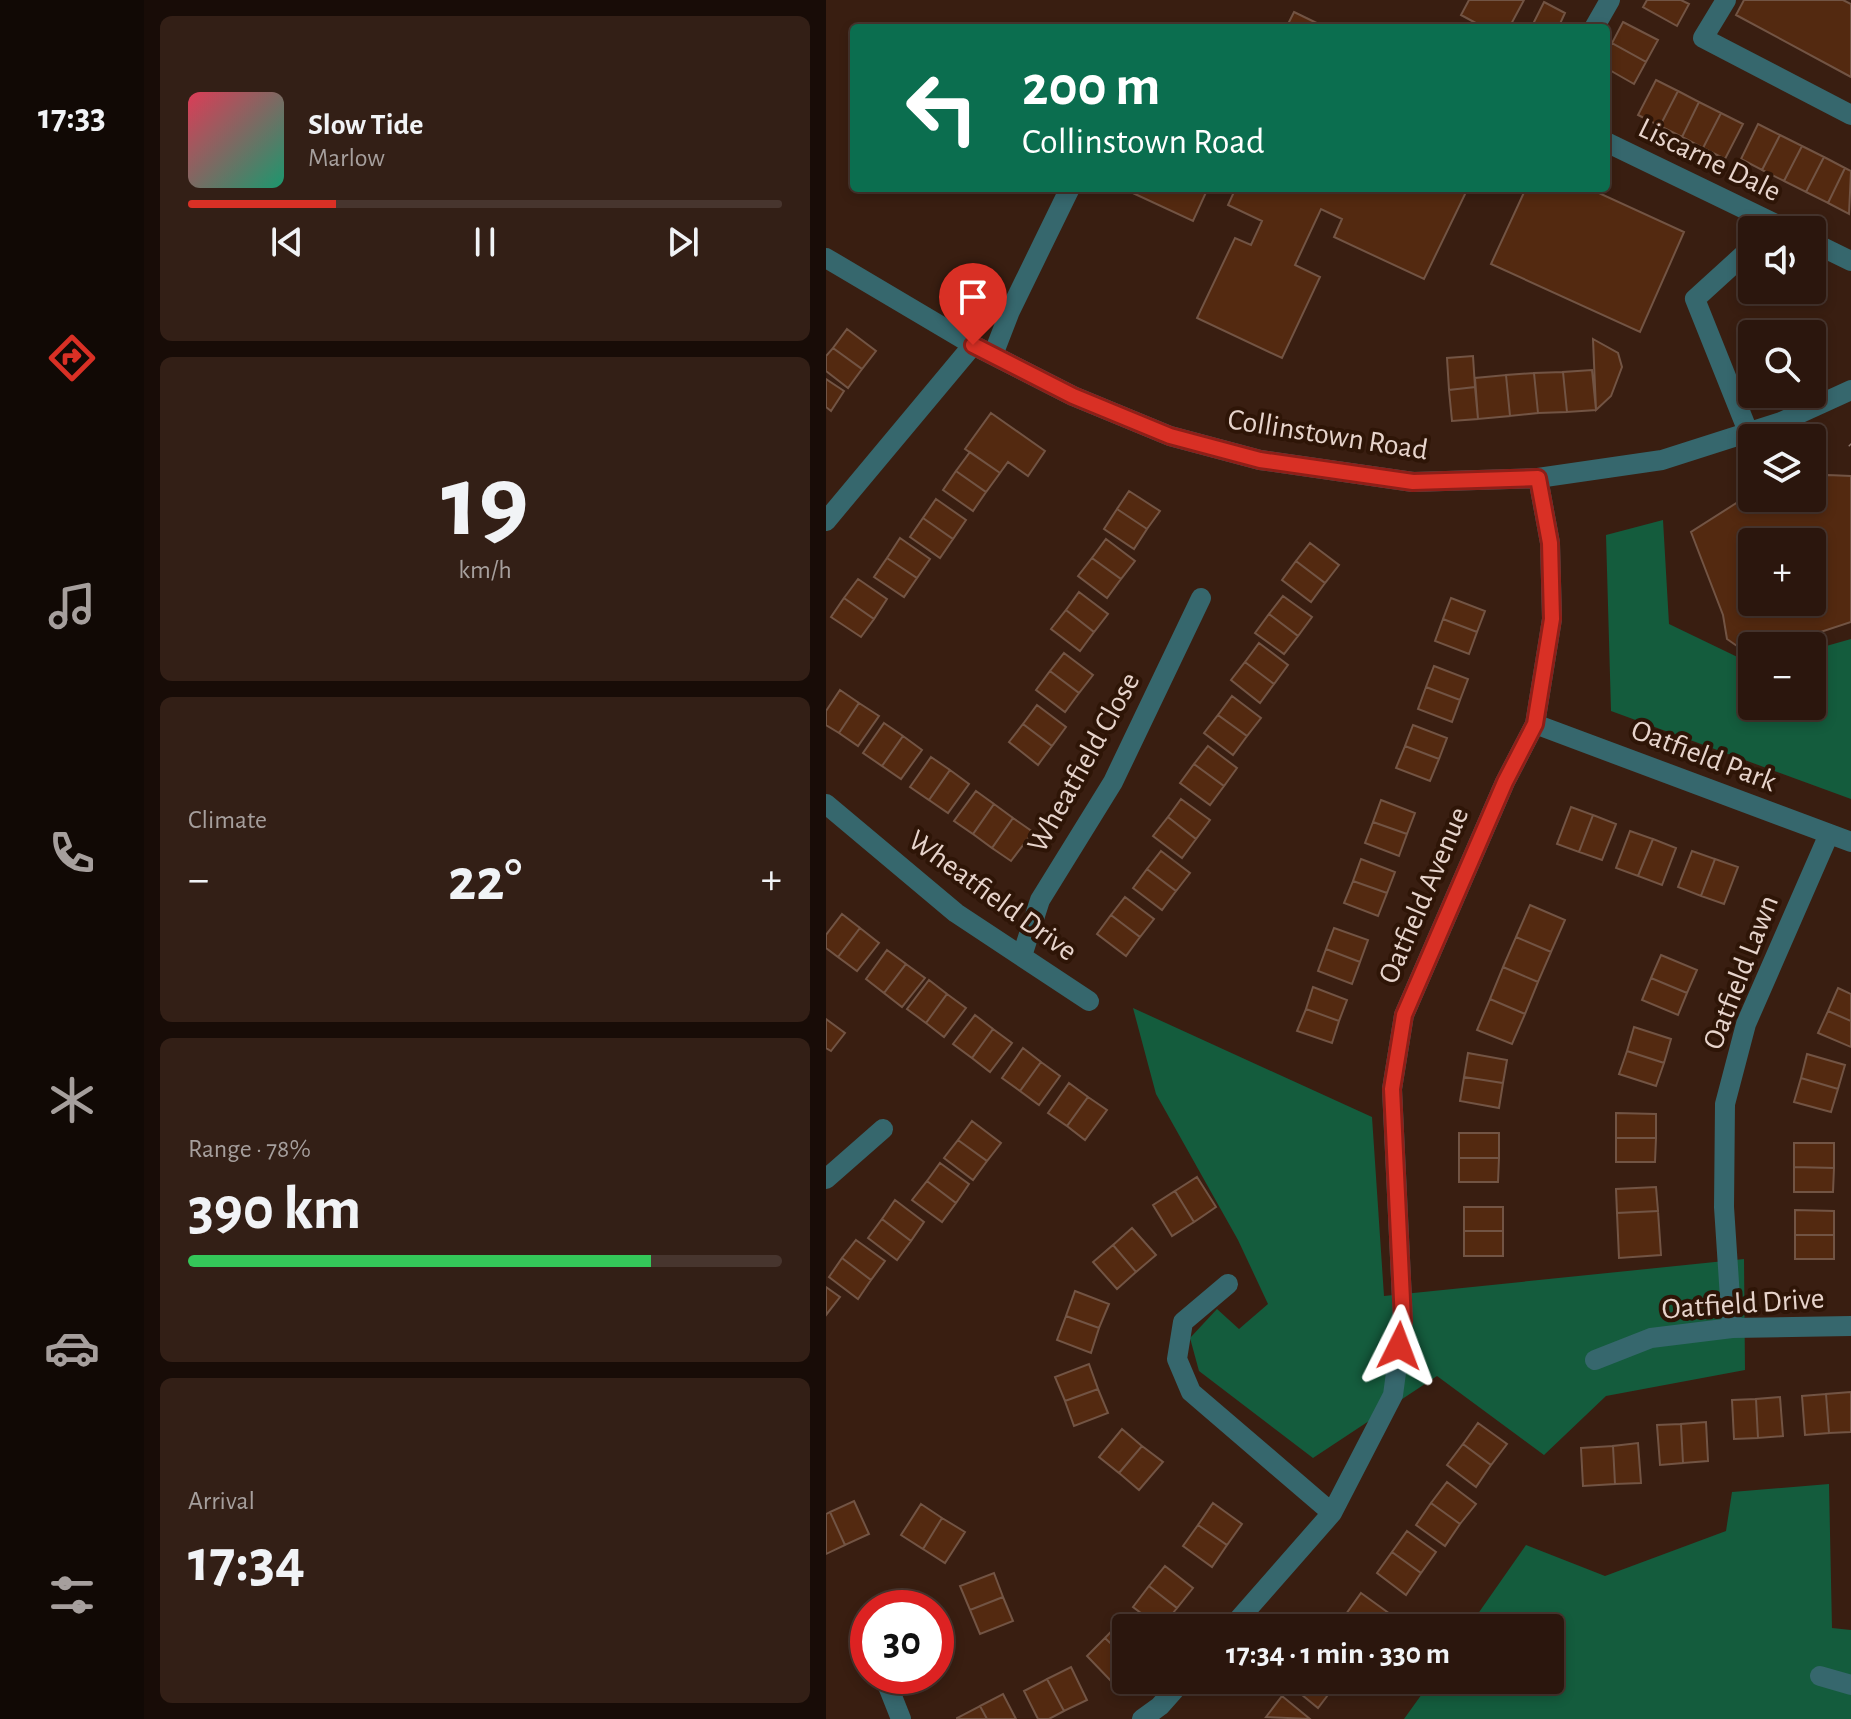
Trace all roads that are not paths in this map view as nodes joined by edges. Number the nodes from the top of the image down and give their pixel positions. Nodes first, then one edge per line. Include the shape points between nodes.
1 (1610, 0) edge
2 (1726, 0) edge
3 (1596, 24) edge
4 (1851, 115) edge
5 (1610, 144) edge
6 (1068, 192) edge
7 (1753, 216) edge
8 (1826, 249) edge
9 (826, 258) edge
10 (1738, 260) edge
11 (1851, 261) edge
12 (973, 345) junction
13 (993, 355) junction
14 (1851, 390) edge
15 (1745, 424) edge
16 (1772, 424) edge
17 (1738, 437) edge
18 (1538, 478) junction
19 (826, 521) edge
20 (1201, 598) dead end
21 (1535, 724) junction
22 (826, 804) edge
23 (1829, 834) junction
24 (1851, 842) edge
25 (1022, 956) junction
26 (1089, 1001) dead end
27 (883, 1129) dead end
28 (826, 1179) edge
29 (1228, 1284) dead end
30 (1851, 1326) edge
31 (1732, 1328) junction
32 (1595, 1360) dead end
33 (1332, 1513) junction
34 (1243, 1614) edge
35 (1820, 1676) dead end
36 (1851, 1685) edge
37 (891, 1694) edge
38 (1171, 1694) edge
39 (901, 1719) edge
40 (1142, 1719) edge

1 - 3 street
2 - 4 street via 1703,38
5 - 7 street, Liscarne Dale
6 - 13 street
8 - 11 street
9 - 12 street, Collinstown Road
10 - 15 street via 1695,299
12 - 13 street, Collinstown Road
12 - 19 street
13 - 18 street, Collinstown Road via 1170,436 1260,460 1413,482
14 - 16 street, Collinstown Road
17 - 18 street, Collinstown Road via 1662,460
18 - 21 street, Oatfield Avenue via 1550,543 1552,619
20 - 25 street, Wheatfield Close via 1113,782 1040,900
21 - 23 street, Oatfield Park
21 - 33 street, Oatfield Avenue via 1404,1015 1390,1102 1403,1321 1393,1395
22 - 25 street, Wheatfield Drive via 956,913
23 - 24 street, Oatfield Park
23 - 31 street, Oatfield Lawn via 1746,1024 1725,1104 1724,1207
25 - 26 street, Wheatfield Drive
27 - 28 street
29 - 33 street via 1183,1322 1177,1359 1191,1392
30 - 31 street, Oatfield Drive
31 - 32 street, Oatfield Drive via 1651,1338
33 - 34 street, Oatfield Avenue
35 - 36 street
37 - 39 street
38 - 40 street

